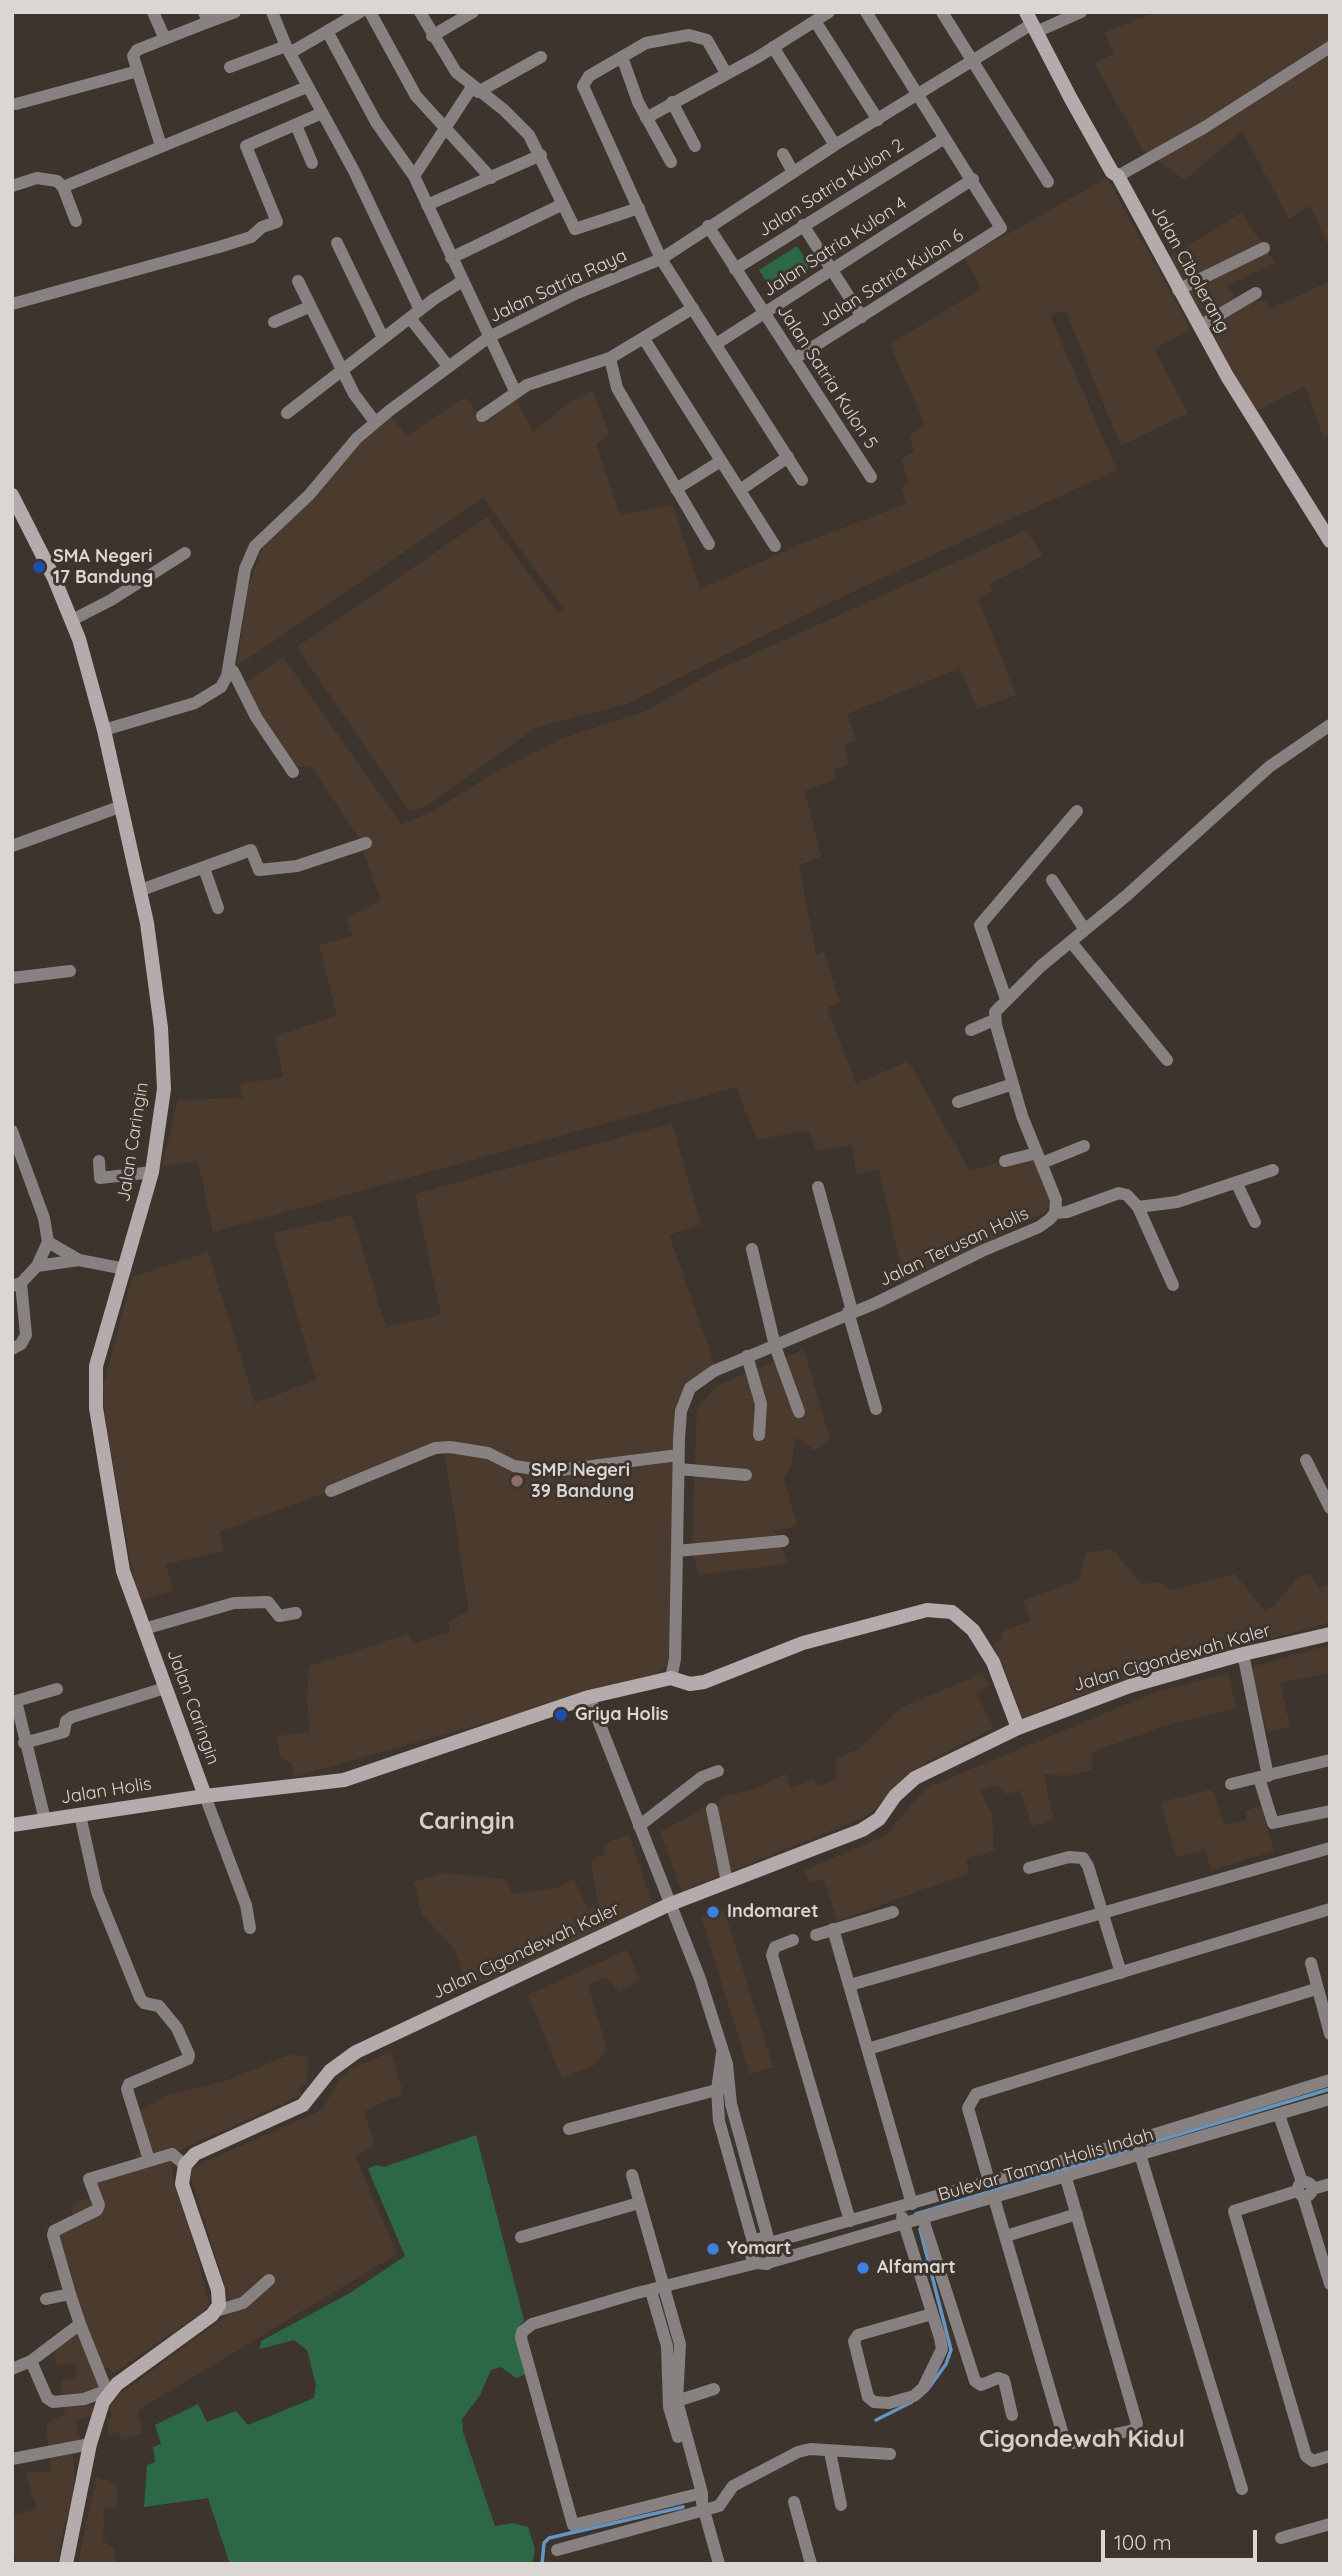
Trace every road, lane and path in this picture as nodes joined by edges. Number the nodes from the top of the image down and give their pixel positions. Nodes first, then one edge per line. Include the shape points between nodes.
1 (153, 12) edge
2 (235, 12) edge
3 (272, 12) edge
4 (360, 12) edge
5 (370, 12) edge
6 (420, 12) edge
7 (473, 12) edge
8 (829, 12) edge
9 (866, 12) edge
10 (942, 12) edge
11 (1081, 12) edge
12 (206, 17) edge
13 (815, 21) junction
14 (1031, 23) edge
15 (327, 30) junction
16 (432, 36) junction
17 (165, 39) junction
18 (773, 47) junction
19 (1330, 47) edge
20 (288, 49) junction
21 (541, 57) dead end
22 (622, 57) junction
23 (972, 60) junction
24 (230, 66) dead end
25 (138, 71) junction
26 (726, 73) junction
27 (307, 87) junction
28 (475, 89) junction
29 (918, 96) junction
30 (672, 102) junction
31 (16, 104) dead end
32 (322, 113) junction
33 (646, 118) junction
34 (878, 120) junction
35 (296, 125) junction
36 (445, 128) junction
37 (946, 138) junction
38 (835, 145) junction
39 (161, 146) junction
40 (695, 146) dead end
41 (783, 154) dead end
42 (541, 155) junction
43 (671, 162) dead end
44 (313, 163) dead end
45 (793, 172) junction
46 (414, 176) junction
47 (1118, 176) junction
48 (491, 178) junction
49 (973, 179) junction
50 (1048, 182) dead end
51 (12, 186) edge
52 (63, 187) junction
53 (563, 204) junction
54 (427, 205) junction
55 (639, 208) junction
56 (76, 221) dead end
57 (803, 225) junction
58 (708, 226) junction
59 (337, 243) dead end
60 (1264, 248) dead end
61 (451, 258) junction
62 (661, 259) junction
63 (735, 268) junction
64 (833, 271) junction
65 (298, 281) dead end
66 (461, 282) junction
67 (1178, 290) junction
68 (1255, 293) dead end
69 (12, 304) edge
70 (309, 307) junction
71 (692, 308) junction
72 (765, 313) junction
73 (415, 314) junction
74 (862, 317) junction
75 (274, 322) dead end
76 (1199, 326) junction
77 (489, 337) junction
78 (383, 338) junction
79 (644, 339) junction
80 (716, 344) junction
81 (610, 358) junction
82 (794, 359) junction
83 (448, 366) junction
84 (342, 371) junction
85 (515, 391) junction
86 (287, 413) dead end
87 (482, 416) dead end
88 (374, 422) junction
89 (788, 457) junction
90 (721, 461) junction
91 (870, 477) dead end
92 (802, 480) dead end
93 (676, 489) junction
94 (740, 490) junction
95 (12, 495) edge
96 (1330, 541) edge
97 (709, 544) dead end
98 (775, 546) dead end
99 (185, 553) dead end
100 (72, 620) junction
101 (233, 671) dead end
102 (1330, 725) edge
103 (104, 730) junction
104 (293, 772) dead end
105 (122, 806) junction
106 (1077, 811) dead end
107 (366, 843) dead end
108 (12, 846) edge
109 (204, 868) junction
110 (1052, 880) dead end
111 (141, 891) junction
112 (218, 908) dead end
113 (1085, 930) junction
114 (1071, 942) junction
115 (70, 971) dead end
116 (12, 978) edge
117 (1006, 999) junction
118 (994, 1020) junction
119 (971, 1030) dead end
120 (1167, 1060) dead end
121 (1013, 1084) junction
122 (958, 1102) dead end
123 (12, 1131) edge
124 (1084, 1146) dead end
125 (1040, 1158) junction
126 (99, 1161) dead end
127 (1005, 1161) dead end
128 (1273, 1170) dead end
129 (152, 1172) junction
130 (1236, 1182) junction
131 (818, 1187) dead end
132 (1138, 1207) junction
133 (1055, 1213) junction
134 (1255, 1222) dead end
135 (48, 1242) junction
136 (752, 1249) dead end
137 (79, 1260) junction
138 (37, 1266) junction
139 (125, 1269) junction
140 (17, 1285) edge
141 (1173, 1285) dead end
142 (850, 1311) junction
143 (775, 1346) junction
144 (12, 1349) edge
145 (747, 1356) junction
146 (876, 1409) dead end
147 (799, 1412) dead end
148 (759, 1435) dead end
149 (678, 1455) junction
150 (1306, 1460) dead end
151 (679, 1469) junction
152 (746, 1475) dead end
153 (331, 1491) dead end
154 (1330, 1508) edge
155 (783, 1541) dead end
156 (677, 1551) junction
157 (296, 1614) dead end
158 (144, 1629) junction
159 (1330, 1634) edge
160 (1243, 1654) junction
161 (671, 1678) junction
162 (165, 1688) junction
163 (57, 1689) dead end
164 (589, 1697) junction
165 (1018, 1728) junction
166 (24, 1743) junction
167 (1330, 1760) edge
168 (718, 1771) dead end
169 (1264, 1777) junction
170 (1231, 1784) dead end
171 (205, 1796) junction
172 (712, 1809) dead end
173 (1330, 1811) edge
174 (80, 1815) junction
175 (45, 1820) junction
176 (12, 1825) edge
177 (639, 1826) junction
178 (1330, 1848) edge
179 (1029, 1868) dead end
180 (727, 1882) junction
181 (668, 1905) junction
182 (1330, 1909) edge
183 (893, 1912) dead end
184 (1102, 1912) junction
185 (250, 1928) dead end
186 (833, 1929) junction
187 (816, 1935) dead end
188 (793, 1940) dead end
189 (1311, 1963) dead end
190 (1121, 1973) junction
191 (850, 1985) junction
192 (1316, 1989) junction
193 (1330, 2034) edge
194 (868, 2049) junction
195 (1330, 2080) edge
196 (722, 2089) junction
197 (1330, 2099) edge
198 (1279, 2115) junction
199 (569, 2129) dead end
200 (1136, 2140) junction
201 (1140, 2156) junction
202 (149, 2160) junction
203 (185, 2165) junction
204 (632, 2175) dead end
205 (1066, 2178) junction
206 (989, 2181) junction
207 (1330, 2184) edge
208 (1304, 2189) junction
209 (994, 2198) junction
210 (639, 2203) junction
211 (903, 2213) junction
212 (1077, 2214) junction
213 (923, 2219) junction
214 (850, 2221) junction
215 (1006, 2236) junction
216 (521, 2237) dead end
217 (771, 2240) junction
218 (753, 2242) junction
219 (771, 2262) junction
220 (757, 2263) junction
221 (269, 2280) dead end
222 (1330, 2284) edge
223 (664, 2287) junction
224 (650, 2291) junction
225 (70, 2294) junction
226 (46, 2299) dead end
227 (216, 2311) junction
228 (932, 2314) junction
229 (80, 2324) junction
230 (32, 2361) junction
231 (12, 2368) edge
232 (714, 2389) dead end
233 (107, 2393) junction
234 (677, 2401) junction
235 (1012, 2415) dead end
236 (90, 2444) junction
237 (830, 2452) junction
238 (890, 2454) dead end
239 (1330, 2456) edge
240 (12, 2459) edge
241 (1242, 2489) dead end
242 (701, 2500) junction
243 (794, 2502) dead end
244 (841, 2505) dead end
245 (1330, 2524) edge
246 (577, 2533) junction
247 (1281, 2538) dead end
248 (557, 2550) dead end
249 (807, 2563) edge
250 (66, 2564) edge
251 (719, 2564) edge

1 - 17 street
2 - 12 street
3 - 20 street
4 - 15 street
5 - 36 street via 407,82
6 - 16 street
7 - 16 street
8 - 13 street
9 - 29 street
10 - 23 street
11 - 14 street, Jalan Satria Raya
12 - 17 street
13 - 18 street
13 - 34 street
14 - 23 street, Jalan Satria Raya
14 - 47 main road, Jalan Cibolerang
15 - 20 street
15 - 46 street via 376,122
16 - 28 street via 456,72
17 - 25 street via 135,52
18 - 26 street
18 - 38 street
19 - 47 street
20 - 24 street
20 - 27 street
21 - 28 street
22 - 26 street via 657,39 689,35 702,37 714,49
22 - 33 street
22 - 55 street via 589,76 583,86
23 - 29 street, Jalan Satria Raya
23 - 50 street
25 - 31 street
25 - 39 street
26 - 30 street
27 - 32 street
27 - 39 street
28 - 36 street
28 - 42 street via 514,118
29 - 34 street, Jalan Satria Raya
29 - 37 street
30 - 33 street
30 - 40 street
32 - 35 street
32 - 73 street
33 - 43 street
34 - 38 street, Jalan Satria Raya
35 - 44 street
35 - 69 street via 245,147 277,222 219,247
36 - 46 street
36 - 48 street
37 - 49 street
37 - 57 street, Jalan Satria Kulon 2
38 - 45 street, Jalan Satria Raya
39 - 52 street
41 - 45 street
42 - 48 street
42 - 53 street
45 - 58 street, Jalan Satria Raya
46 - 54 street
47 - 67 main road, Jalan Cibolerang
48 - 54 street
49 - 64 street, Jalan Satria Kulon 4
49 - 74 street, Jalan Satria Kulon 6 via 999,223 999,231
51 - 52 street via 45,177
52 - 56 street
53 - 55 street via 576,230
53 - 61 street
54 - 61 street
55 - 62 street
57 - 63 street, Jalan Satria Kulon 2
57 - 64 street
58 - 62 street, Jalan Satria Raya
58 - 63 street, Jalan Satria Kulon 5
59 - 78 street
60 - 67 street
61 - 66 street
62 - 71 street
62 - 77 street, Jalan Satria Raya via 575,294
63 - 72 street, Jalan Satria Kulon 5
64 - 72 street, Jalan Satria Kulon 4
64 - 74 street
65 - 70 street
66 - 73 street
66 - 77 street
67 - 76 main road, Jalan Cibolerang
68 - 76 street
70 - 75 street
70 - 84 street
71 - 79 street
71 - 80 street
72 - 80 street, Jalan Satria Kulon 4
72 - 82 street, Jalan Satria Kulon 5
73 - 78 street
73 - 83 street
74 - 82 street, Jalan Satria Kulon 6
76 - 96 main road, Jalan Cibolerang
77 - 83 street, Jalan Satria Raya
77 - 85 street
78 - 84 street
79 - 81 street
79 - 90 street
80 - 89 street
81 - 85 street
81 - 93 street via 617,388
82 - 91 street, Jalan Satria Kulon 5
83 - 88 street, Jalan Satria Raya
84 - 86 street
84 - 88 street
85 - 87 street
88 - 103 street, Jalan Satria Raya via 309,495 255,546 245,569 224,683 194,703
89 - 92 street
89 - 94 street
90 - 93 street
90 - 94 street
93 - 97 street
94 - 98 street
95 - 100 main road, Jalan Caringin
99 - 100 street
100 - 103 main road, Jalan Caringin
101 - 104 street via 256,717
102 - 113 street via 1269,767
103 - 105 main road, Jalan Caringin
105 - 108 street
105 - 111 main road, Jalan Caringin
106 - 117 street via 980,925
107 - 109 street via 293,867 259,870 251,850
109 - 111 street
109 - 112 street
110 - 113 street
111 - 129 main road, Jalan Caringin via 163,1051 164,1089
113 - 114 street
114 - 117 street
114 - 120 street
115 - 116 street
117 - 118 street
118 - 119 street
118 - 121 street, Jalan Terusan Holis
121 - 122 street
121 - 125 street, Jalan Terusan Holis
123 - 135 street via 44,1218
124 - 125 street
125 - 127 street
125 - 133 street, Jalan Terusan Holis via 1056,1200
126 - 129 street via 100,1178
128 - 130 street
129 - 139 main road, Jalan Caringin
130 - 132 street via 1177,1202
130 - 134 street
131 - 142 street
132 - 133 street via 1119,1193
132 - 141 street
133 - 142 street, Jalan Terusan Holis via 1039,1227
135 - 137 street
135 - 138 street
136 - 143 street
137 - 138 street
137 - 139 street
138 - 140 street
139 - 158 main road, Jalan Caringin via 100,1349 96,1408 122,1566
140 - 144 street via 26,1335
142 - 143 street, Jalan Terusan Holis
142 - 146 street
143 - 145 street, Jalan Terusan Holis
143 - 147 street
145 - 148 street via 761,1404
145 - 149 street, Jalan Terusan Holis via 690,1388 681,1411
149 - 151 street, Jalan Terusan Holis
149 - 153 street via 561,1470 514,1466 488,1453 435,1448
150 - 154 street
151 - 152 street
151 - 156 street, Jalan Terusan Holis
155 - 156 street
156 - 161 street, Jalan Terusan Holis
157 - 158 street via 279,1616 268,1602 234,1603
158 - 162 main road, Jalan Caringin
159 - 160 main road, Jalan Cigondewah Kaler
160 - 165 main road, Jalan Cigondewah Kaler via 1110,1693
160 - 169 street
161 - 164 main road, Jalan Holis
161 - 165 main road, Jalan Holis via 690,1684 704,1682 803,1643 940,1609 963,1619 982,1643
162 - 166 street via 72,1717 64,1732
162 - 171 main road, Jalan Caringin
163 - 166 street via 16,1700
164 - 171 main road, Jalan Holis via 344,1780
164 - 177 street
165 - 180 main road, Jalan Cigondewah Kaler via 915,1778 879,1819 862,1830
166 - 175 street
167 - 169 street
168 - 177 street via 702,1777
169 - 170 street
169 - 173 street via 1270,1820 1275,1824
171 - 174 main road, Jalan Holis
171 - 185 street via 246,1905
172 - 180 street
174 - 175 main road, Jalan Holis
174 - 202 street via 97,1892 140,1998 159,2006 177,2028 189,2055 127,2089
175 - 176 main road, Jalan Holis
177 - 181 street
178 - 184 street
179 - 184 street via 1069,1857 1083,1858
180 - 181 main road, Jalan Cigondewah Kaler
181 - 196 street via 700,1979 722,2053
181 - 203 main road, Jalan Cigondewah Kaler via 356,2052 330,2071 303,2105 202,2150
182 - 190 street
183 - 186 street
184 - 190 street
184 - 191 street
186 - 187 street
186 - 191 street
188 - 214 street via 775,1947 772,1955
189 - 192 street
190 - 194 street
191 - 194 street
192 - 193 street
192 - 206 street via 976,2094 968,2108
194 - 211 street
195 - 200 street, Bulevar Taman Holis Indah
196 - 199 street
196 - 217 street
196 - 218 street via 719,2121
197 - 198 street, Bulevar Taman Holis Indah
198 - 201 street, Bulevar Taman Holis Indah
198 - 208 street
200 - 201 street
200 - 206 street, Bulevar Taman Holis Indah
201 - 205 street, Bulevar Taman Holis Indah
201 - 241 street
202 - 203 street via 172,2154
202 - 225 street via 89,2179 97,2210 54,2231
203 - 227 main road via 183,2187 218,2290
204 - 210 street
205 - 209 street, Bulevar Taman Holis Indah
205 - 212 street
206 - 211 street, Bulevar Taman Holis Indah
207 - 208 street
208 - 222 street
208 - 239 street via 1234,2211 1306,2456 1312,2461
209 - 213 street, Bulevar Taman Holis Indah
209 - 215 street
210 - 216 street
210 - 223 street
211 - 213 street, Bulevar Taman Holis Indah
211 - 214 street, Bulevar Taman Holis Indah
211 - 219 street, Bulevar Taman Holis Indah
211 - 228 street
212 - 215 street
212 - 215 street via 1137,2424 1133,2430 1073,2443 1063,2435
213 - 235 street via 975,2381 981,2385 1004,2380
214 - 217 street, Bulevar Taman Holis Indah
217 - 218 street
217 - 219 street via 776,2249
218 - 220 street via 750,2253
219 - 220 street
220 - 223 street
221 - 227 street via 243,2303
223 - 224 street
223 - 234 street via 680,2344
224 - 242 street via 667,2346 669,2407
224 - 246 street via 550,2318 522,2332
225 - 226 street
225 - 229 street
227 - 233 main road
228 - 228 street via 942,2349 923,2388 914,2396 874,2402 868,2397 854,2342 858,2334
229 - 230 street
229 - 233 street
230 - 231 street
230 - 233 street via 47,2398 53,2402
232 - 234 street
233 - 236 main road
234 - 242 street
236 - 240 street
236 - 250 main road
237 - 238 street
237 - 242 street via 798,2452 733,2486 719,2506
237 - 244 street
242 - 246 street
242 - 246 street
242 - 251 street
243 - 249 street
245 - 247 street
246 - 248 street

